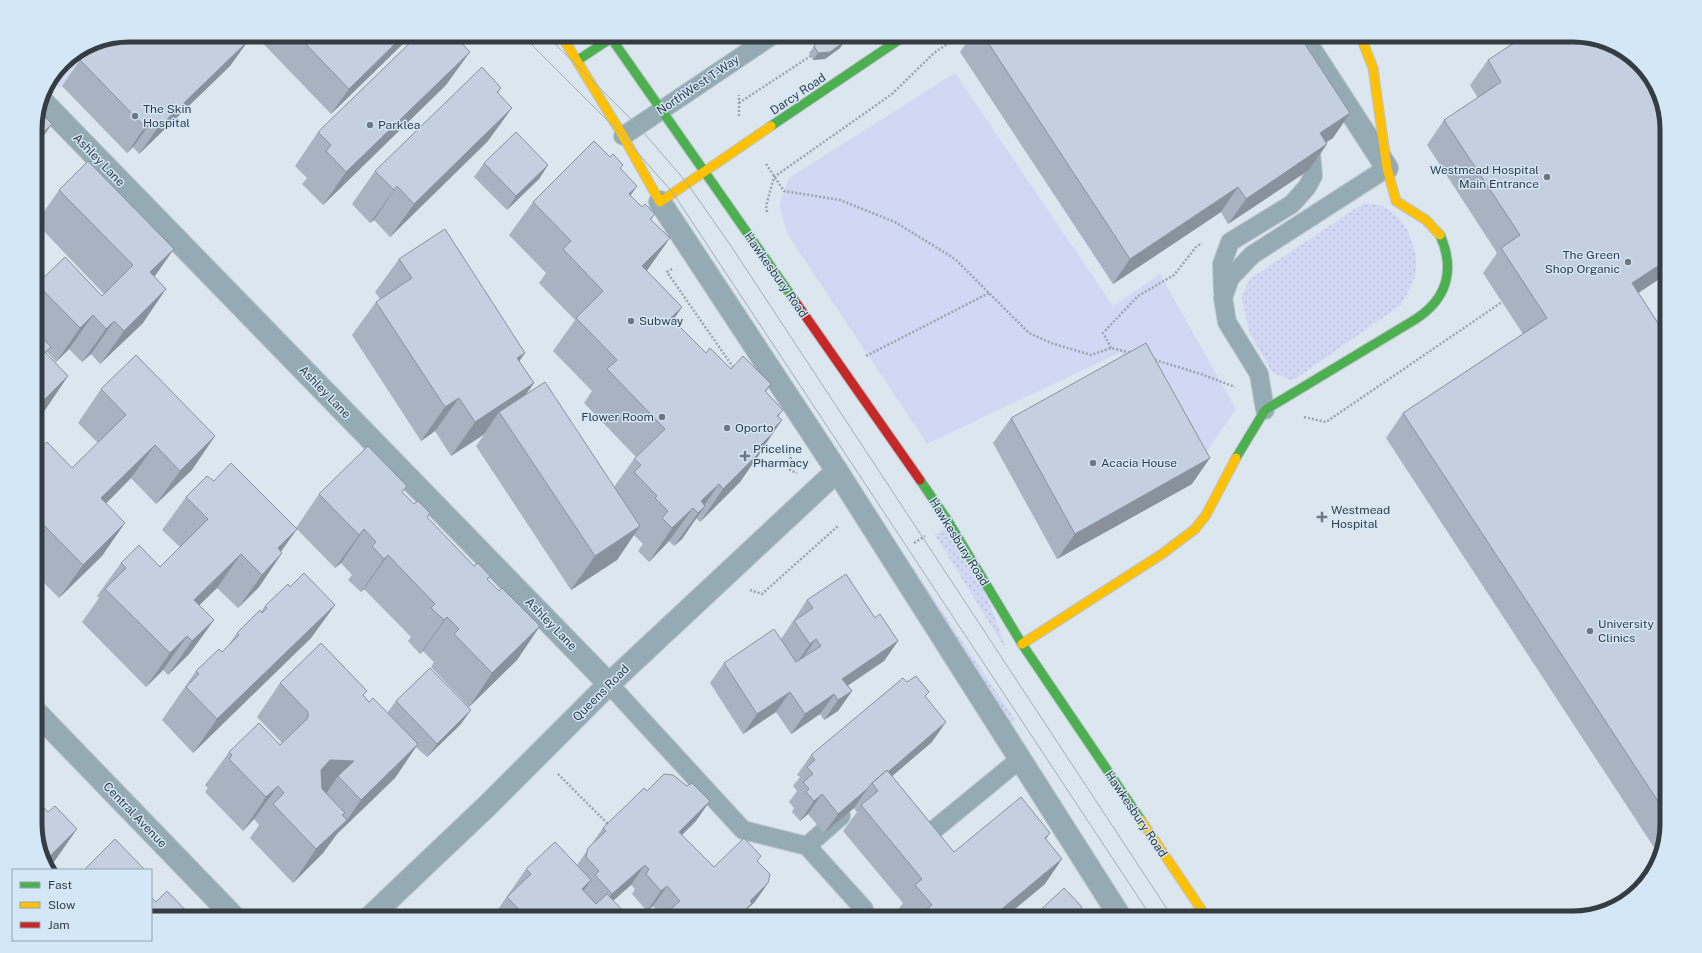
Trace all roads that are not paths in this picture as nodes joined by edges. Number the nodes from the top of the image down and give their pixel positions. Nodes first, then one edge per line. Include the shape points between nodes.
1 (566, 42) edge
2 (604, 42) edge
3 (616, 42) edge
4 (763, 42) edge
5 (896, 42) edge
6 (1306, 42) edge
7 (1363, 42) edge
8 (578, 60) junction
9 (46, 105) edge
10 (661, 111) junction
11 (623, 136) junction
12 (1311, 152) edge
13 (1387, 168) junction
14 (703, 172) junction
15 (660, 202) junction
16 (1223, 298) junction
17 (1265, 410) junction
18 (837, 471) junction
19 (1022, 644) junction
20 (609, 684) junction
21 (42, 718) edge
22 (1019, 760) junction
23 (854, 804) edge
24 (904, 825) edge
25 (807, 846) junction
26 (227, 911) edge
27 (376, 911) edge
28 (862, 911) edge
29 (1116, 911) edge
30 (1202, 911) edge

1 - 8 street
2 - 8 street
3 - 10 street, Hawkesbury Road
4 - 10 lane, NorthWest T-Way
5 - 14 street, Darcy Road
6 - 13 street
7 - 13 street via 1373,68
8 - 11 street
9 - 20 street, Ashley Lane
10 - 11 lane, NorthWest T-Way
10 - 14 street, Hawkesbury Road
11 - 15 street
12 - 16 lane via 1313,176 1292,204 1230,242 1222,264
13 - 16 lane via 1252,255 1230,278
13 - 17 street via 1396,201 1430,224 1442,239 1446,254 1446,282 1439,299 1427,312
14 - 15 street
14 - 19 street, Hawkesbury Road via 948,521
15 - 18 street
16 - 17 lane via 1227,322 1259,374
17 - 19 street via 1230,467 1206,515 1195,529 1162,554
18 - 20 street, Queens Road
18 - 22 street
19 - 30 street, Hawkesbury Road
20 - 25 lane via 743,830
20 - 27 street, Queens Road via 498,796
21 - 26 street, Central Avenue
22 - 24 lane via 919,842
22 - 29 street
23 - 25 lane
25 - 28 lane via 864,909

